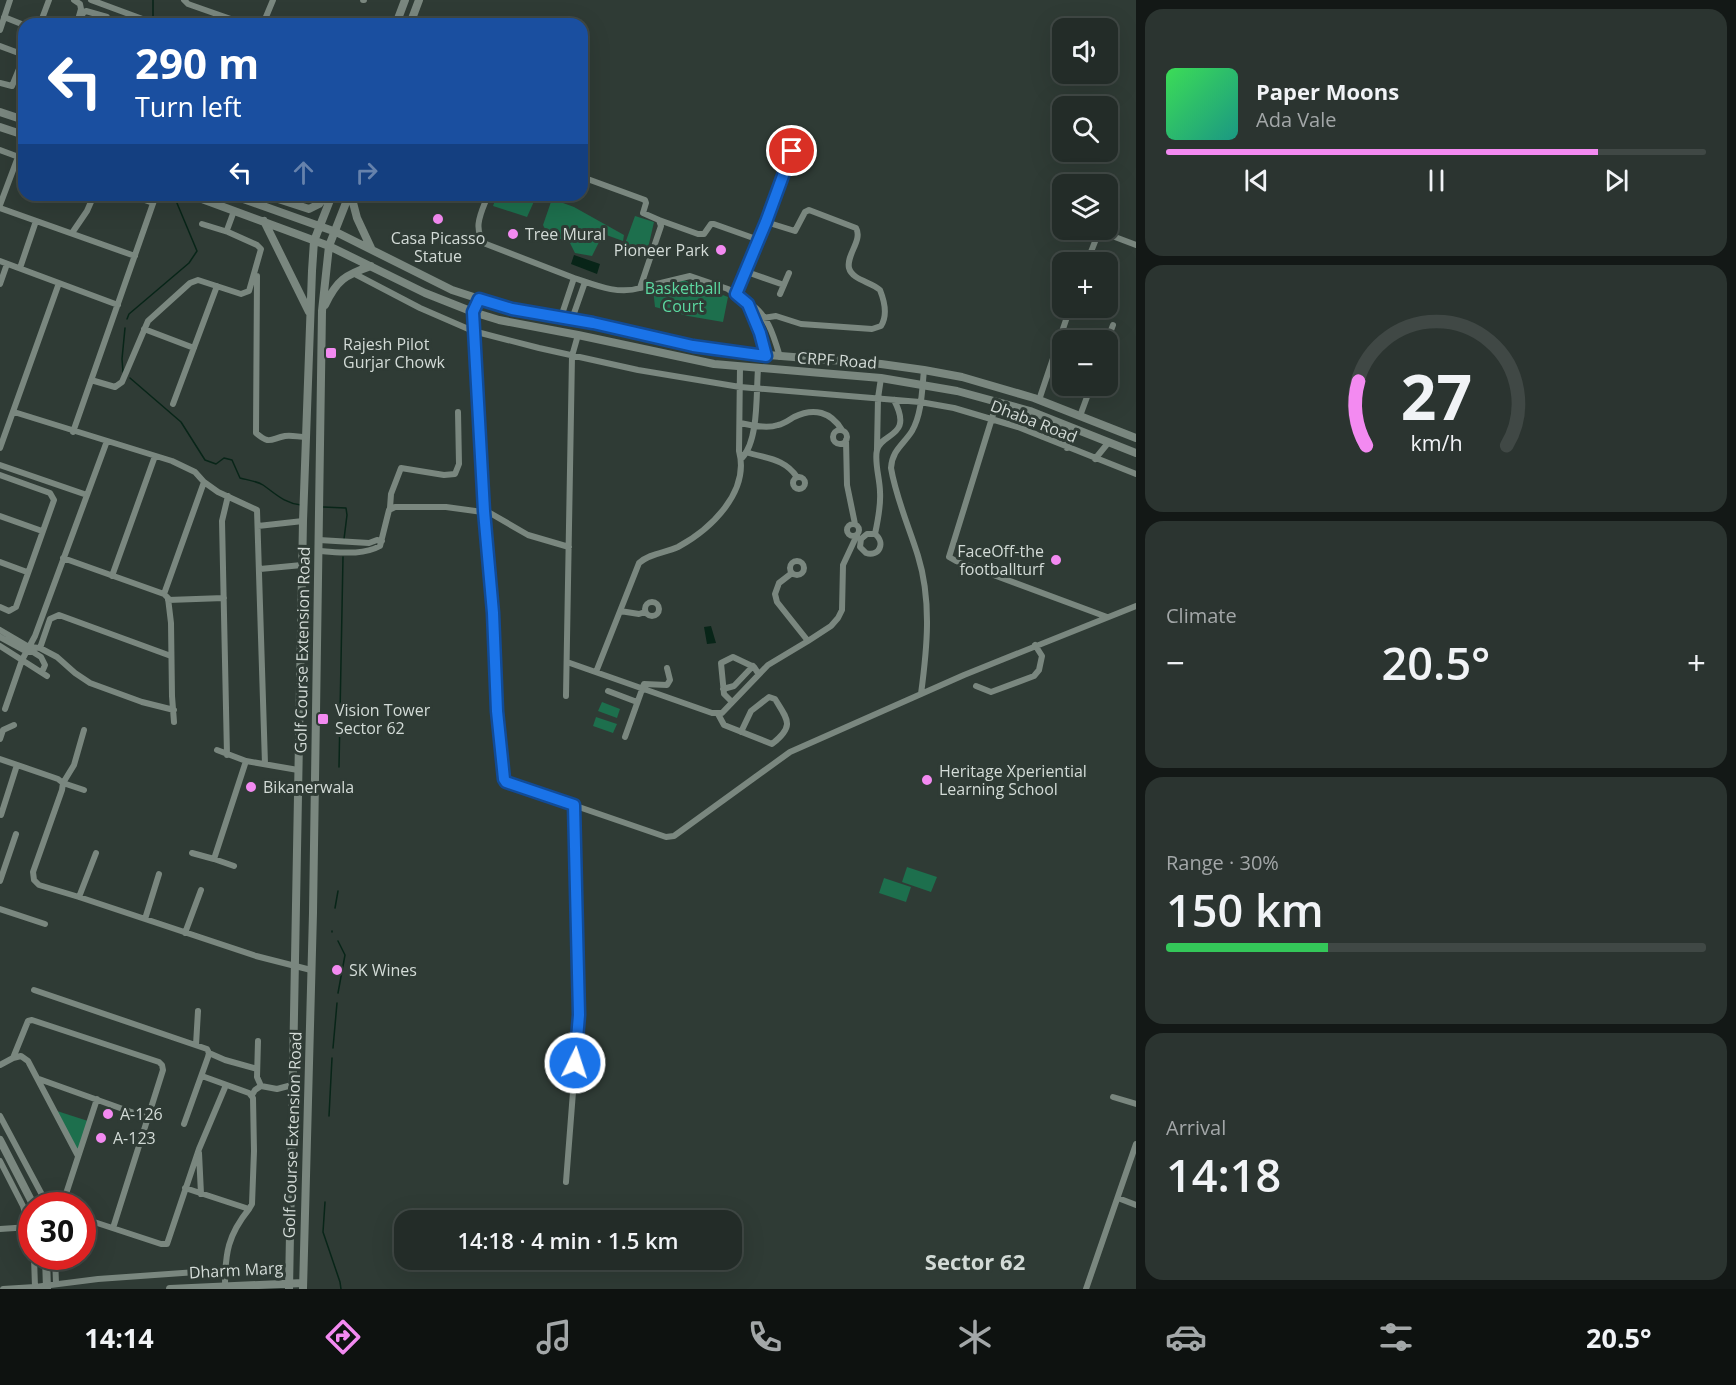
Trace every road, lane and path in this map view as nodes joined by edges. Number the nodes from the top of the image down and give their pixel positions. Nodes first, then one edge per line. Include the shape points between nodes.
1 (10, 0) edge
2 (47, 0) edge
3 (74, 0) edge
4 (91, 0) edge
5 (184, 0) edge
6 (273, 0) edge
7 (405, 0) edge
8 (419, 0) edge
9 (100, 4) junction
10 (97, 14) junction
11 (4, 17) junction
12 (40, 18) edge
13 (79, 18) edge
14 (80, 18) edge
15 (106, 18) edge
16 (140, 18) edge
17 (228, 18) edge
18 (265, 18) edge
19 (398, 18) edge
20 (412, 18) edge
21 (18, 23) edge
22 (0, 30) edge
23 (0, 46) edge
24 (18, 54) edge
25 (18, 71) edge
26 (0, 83) edge
27 (0, 112) edge
28 (18, 118) edge
29 (0, 127) edge
30 (18, 133) edge
31 (0, 150) edge
32 (792, 151) dead end
33 (18, 157) edge
34 (18, 165) edge
35 (588, 179) edge
36 (91, 201) edge
37 (148, 201) edge
38 (207, 201) edge
39 (254, 201) edge
40 (284, 201) edge
41 (321, 201) edge
42 (330, 201) edge
43 (348, 201) edge
44 (352, 201) edge
45 (486, 201) edge
46 (153, 203) joint
47 (0, 206) edge
48 (234, 211) junction
49 (36, 220) junction
50 (659, 220) junction
51 (264, 221) junction
52 (766, 222) junction
53 (202, 224) dead end
54 (320, 226) junction
55 (228, 232) junction
56 (336, 232) junction
57 (72, 233) junction
58 (759, 240) junction
59 (314, 241) junction
60 (1136, 245) edge
61 (329, 246) junction
62 (371, 248) junction
63 (1091, 252) edge
64 (135, 255) junction
65 (4, 263) edge
66 (257, 266) junction
67 (370, 266) junction
68 (20, 268) junction
69 (747, 272) junction
70 (353, 273) junction
71 (789, 273) dead end
72 (574, 278) junction
73 (585, 282) junction
74 (59, 283) junction
75 (0, 284) edge
76 (784, 285) junction
77 (217, 286) junction
78 (640, 288) junction
79 (736, 294) junction
80 (780, 294) dead end
81 (479, 299) junction
82 (748, 304) junction
83 (118, 305) junction
84 (322, 311) junction
85 (473, 312) junction
86 (310, 316) junction
87 (561, 317) junction
88 (763, 318) junction
89 (1067, 318) edge
90 (572, 319) junction
91 (1113, 325) dead end
92 (144, 329) junction
93 (1111, 330) edge
94 (473, 331) junction
95 (773, 333) junction
96 (578, 334) junction
97 (762, 337) junction
98 (194, 348) junction
99 (572, 356) junction
100 (766, 356) junction
101 (780, 357) junction
102 (873, 363) junction
103 (740, 367) junction
104 (758, 369) junction
105 (924, 369) junction
106 (877, 378) junction
107 (91, 380) junction
108 (923, 384) junction
109 (741, 387) junction
110 (757, 389) junction
111 (1087, 396) edge
112 (878, 398) junction
113 (894, 400) junction
114 (1039, 400) junction
115 (920, 402) junction
116 (997, 402) junction
117 (173, 404) dead end
118 (320, 408) junction
119 (307, 409) junction
120 (14, 412) junction
121 (458, 412) dead end
122 (1080, 416) junction
123 (992, 419) junction
124 (740, 423) junction
125 (754, 425) junction
126 (1069, 427) junction
127 (842, 430) junction
128 (73, 432) junction
129 (306, 437) junction
130 (1136, 438) edge
131 (846, 440) junction
132 (107, 441) junction
133 (1108, 443) junction
134 (0, 448) edge
135 (1067, 448) junction
136 (877, 449) junction
137 (747, 452) junction
138 (1136, 453) edge
139 (155, 456) junction
140 (742, 458) junction
141 (1095, 459) junction
142 (0, 465) edge
143 (1136, 474) edge
144 (0, 475) edge
145 (797, 477) dead end
146 (204, 482) junction
147 (87, 495) junction
148 (228, 496) junction
149 (390, 508) junction
150 (484, 511) junction
151 (0, 516) edge
152 (303, 521) junction
153 (258, 526) junction
154 (42, 531) junction
155 (875, 534) dead end
156 (319, 540) junction
157 (381, 541) junction
158 (569, 547) junction
159 (319, 551) junction
160 (63, 558) junction
161 (0, 562) edge
162 (302, 566) junction
163 (260, 569) junction
164 (27, 572) junction
165 (792, 573) dead end
166 (112, 576) junction
167 (166, 597) junction
168 (224, 598) junction
169 (1136, 606) edge
170 (0, 608) edge
171 (620, 611) junction
172 (645, 612) dead end
173 (1108, 617) junction
174 (0, 630) edge
175 (0, 637) edge
176 (808, 641) junction
177 (1035, 645) junction
178 (0, 646) edge
179 (40, 648) junction
180 (28, 649) junction
181 (171, 656) junction
182 (22, 660) junction
183 (567, 662) junction
184 (753, 666) junction
185 (667, 668) dead end
186 (596, 672) junction
187 (758, 673) junction
188 (976, 686) dead end
189 (642, 689) junction
190 (723, 689) junction
191 (608, 692) dead end
192 (921, 694) junction
193 (566, 696) dead end
194 (637, 702) junction
195 (732, 702) junction
196 (5, 710) dead end
197 (174, 710) junction
198 (718, 714) junction
199 (174, 722) dead end
200 (14, 724) dead end
201 (84, 730) dead end
202 (741, 732) junction
203 (625, 737) dead end
204 (0, 739) edge
205 (217, 750) dead end
206 (228, 755) junction
207 (0, 759) edge
208 (246, 761) junction
209 (265, 764) junction
210 (16, 765) junction
211 (298, 770) junction
212 (63, 783) junction
213 (84, 790) dead end
214 (574, 805) junction
215 (1, 814) edge
216 (16, 834) dead end
217 (96, 853) dead end
218 (192, 853) dead end
219 (214, 859) junction
220 (234, 866) dead end
221 (159, 874) dead end
222 (0, 881) edge
223 (201, 890) dead end
224 (80, 897) junction
225 (0, 909) edge
226 (145, 919) junction
227 (45, 924) dead end
228 (185, 933) junction
229 (294, 967) junction
230 (311, 970) junction
231 (34, 990) dead end
232 (198, 1011) dead end
233 (258, 1041) dead end
234 (196, 1045) junction
235 (209, 1053) junction
236 (13, 1058) junction
237 (0, 1065) edge
238 (257, 1069) junction
239 (202, 1076) junction
240 (39, 1079) junction
241 (226, 1085) junction
242 (292, 1085) junction
243 (261, 1086) junction
244 (252, 1095) junction
245 (1113, 1097) dead end
246 (98, 1099) junction
247 (1136, 1104) edge
248 (0, 1116) edge
249 (148, 1118) junction
250 (184, 1124) dead end
251 (0, 1140) edge
252 (1136, 1144) edge
253 (199, 1149) junction
254 (78, 1156) junction
255 (0, 1161) edge
256 (16, 1170) junction
257 (7, 1174) junction
258 (566, 1182) dead end
259 (185, 1188) junction
260 (27, 1192) edge
261 (41, 1192) edge
262 (66, 1192) edge
263 (201, 1194) junction
264 (18, 1196) edge
265 (1118, 1198) junction
266 (1136, 1205) edge
267 (249, 1209) junction
268 (96, 1223) edge
269 (113, 1227) junction
270 (18, 1228) edge
271 (0, 1229) edge
272 (34, 1270) edge
273 (48, 1270) edge
274 (53, 1270) edge
275 (225, 1270) junction
276 (50, 1286) edge
277 (225, 1286) junction
278 (289, 1286) edge
279 (303, 1286) edge
280 (35, 1287) junction
281 (3, 1289) edge
282 (170, 1289) edge
283 (1086, 1289) edge

1 - 11 street
2 - 12 street
3 - 13 street via 80,4
4 - 9 street
5 - 17 street
6 - 18 street
7 - 19 main road
8 - 20 main road
9 - 10 street
9 - 16 street
10 - 14 street via 86,11
10 - 15 street
11 - 21 street
11 - 22 street
23 - 24 street
25 - 26 street via 12,86
27 - 28 main road
29 - 30 main road
31 - 33 street
32 - 52 street
34 - 47 street
35 - 50 street via 645,200 643,213
36 - 57 street
37 - 46 street
38 - 48 main road, CRPF Road
39 - 54 main road
40 - 41 main road via 309,209
42 - 54 main road, Golf Course Extension Road
43 - 56 main road, Golf Course Extension Road
44 - 62 main road
45 - 72 street via 478,221 481,239 486,244
46 - 64 street
47 - 49 street
48 - 51 main road, CRPF Road
48 - 55 street
49 - 57 street
49 - 68 street
50 - 58 street via 698,234 704,234 714,224
50 - 78 street via 660,230
51 - 59 main road, CRPF Road
51 - 86 main road
52 - 58 street
52 - 88 street via 795,231 808,210 856,228 859,233 849,268 854,276 880,290 885,316 881,326 872,329 801,324 776,316
53 - 55 street
54 - 56 main road
54 - 59 main road, Golf Course Extension Road
55 - 66 street via 259,246
56 - 61 main road, Golf Course Extension Road
56 - 62 main road
57 - 64 street
58 - 69 street
59 - 61 main road, CRPF Road
59 - 86 main road, Golf Course Extension Road
60 - 63 street via 1098,234
61 - 67 main road, CRPF Road
61 - 84 main road, Golf Course Extension Road
62 - 81 main road via 452,290
64 - 83 street
65 - 68 street
65 - 75 street
66 - 77 street via 251,288 245,294
66 - 129 street via 256,433 270,441 285,436
67 - 70 main road
67 - 85 main road, CRPF Road
68 - 74 street
69 - 76 street
69 - 79 street
70 - 84 main road via 333,290
70 - 94 street, Dhaba Road
71 - 76 street
72 - 73 street
72 - 87 street
73 - 78 street via 611,290
73 - 90 street
74 - 83 street
74 - 120 street
76 - 80 street
77 - 92 street via 198,280 190,283 153,315
77 - 98 street
78 - 79 street via 690,276
79 - 82 street
81 - 85 street
81 - 87 main road
82 - 88 street
82 - 97 street
83 - 107 street
84 - 118 main road, Golf Course Extension Road
85 - 94 street
85 - 96 main road, CRPF Road
86 - 119 main road, Golf Course Extension Road
87 - 90 main road
88 - 95 street
89 - 114 street
90 - 100 main road via 710,350
91 - 93 street
92 - 98 street
92 - 107 street via 122,382 115,387
94 - 99 street, Dhaba Road
94 - 150 street
95 - 97 street
95 - 101 street
96 - 99 street
96 - 103 main road, CRPF Road via 689,360
97 - 100 street
98 - 117 street
99 - 109 street, Dhaba Road
99 - 158 street
100 - 101 main road
101 - 102 main road
102 - 105 main road
102 - 106 main road
103 - 104 main road, CRPF Road
103 - 109 street
104 - 106 main road, CRPF Road
104 - 110 street
105 - 108 street
105 - 114 main road
106 - 108 main road, CRPF Road
106 - 112 street
107 - 128 street
108 - 115 street
108 - 116 main road, CRPF Road
109 - 110 street, Dhaba Road
109 - 124 street
110 - 112 street, Dhaba Road
110 - 125 street
111 - 122 street
112 - 113 street, Dhaba Road
112 - 136 street
113 - 115 street, Dhaba Road
113 - 136 street via 899,428
114 - 122 main road
115 - 123 street, Dhaba Road
115 - 192 street via 916,423 894,454 891,468 927,595
116 - 123 street
116 - 126 main road, CRPF Road
118 - 119 main road
118 - 156 main road, Golf Course Extension Road
119 - 129 main road, Golf Course Extension Road
120 - 128 street
120 - 134 street
121 - 149 street via 459,464 455,474 401,468
122 - 130 main road
123 - 135 street, Dhaba Road
123 - 173 street via 949,556
124 - 125 street
124 - 140 street
125 - 127 street via 775,426 813,411 832,416
125 - 137 street
126 - 133 main road, CRPF Road
126 - 135 street
127 - 131 street
127 - 131 street via 834,432 833,440 838,444
128 - 132 street
129 - 152 main road, Golf Course Extension Road
131 - 176 street via 847,486 859,530 843,565 841,614
132 - 139 street
132 - 147 street
133 - 138 main road, CRPF Road
133 - 141 street
135 - 141 street, Dhaba Road
136 - 155 street via 880,495
137 - 140 street
137 - 145 street via 782,462
139 - 146 street via 195,472
139 - 166 street
140 - 171 street via 730,502 712,522 677,547 639,562
141 - 143 street, Dhaba Road
142 - 147 street
144 - 154 street via 54,497
146 - 148 street
146 - 167 street
147 - 160 street
148 - 153 street via 257,510
148 - 168 street via 222,521
149 - 150 street
149 - 157 street
150 - 158 street via 528,535
150 - 214 street via 504,779
151 - 154 street
152 - 153 street
152 - 162 main road, Golf Course Extension Road
153 - 163 street
154 - 164 street
156 - 157 street
156 - 159 main road, Golf Course Extension Road
157 - 159 street via 380,546 363,552
158 - 183 street
159 - 230 main road, Golf Course Extension Road
160 - 166 street
160 - 180 street
161 - 164 street
162 - 163 street
162 - 211 main road, Golf Course Extension Road
163 - 209 street
164 - 170 street via 16,608
165 - 176 street via 779,583 775,594
166 - 167 street
167 - 168 street
167 - 181 street
168 - 206 street
169 - 173 street
171 - 172 street
171 - 186 street
173 - 177 street
174 - 180 street
175 - 180 street
176 - 187 street
177 - 188 street via 1042,656 1034,676 991,692
177 - 192 street
178 - 182 street
179 - 180 street
179 - 181 street via 50,620 59,615
179 - 197 street via 90,683
180 - 182 street
180 - 182 street via 41,657 44,674
181 - 197 street
182 - 196 street
183 - 186 street
183 - 193 street
184 - 187 street
184 - 190 street via 734,686
184 - 190 street via 732,657 721,663
185 - 189 street via 667,685 648,683
186 - 189 street
187 - 195 street
189 - 194 street
189 - 198 street
190 - 195 street
191 - 194 street
192 - 214 street via 790,752 674,836 666,837
194 - 203 street
195 - 198 street
197 - 199 street
198 - 202 street via 724,725
200 - 204 street via 3,730
201 - 212 street via 74,765
202 - 202 street via 772,744 784,735 788,720 775,699 769,698 751,711
205 - 206 street
206 - 208 street
207 - 210 street
208 - 209 street
208 - 219 street
209 - 211 street
210 - 212 street
210 - 215 street
211 - 229 main road, Golf Course Extension Road
212 - 213 street
212 - 224 street via 33,872 34,880
214 - 258 street via 579,1015
216 - 222 street
217 - 224 street
218 - 219 street
219 - 220 street
221 - 226 street
223 - 228 street
224 - 226 street
225 - 227 street
226 - 228 street
228 - 229 street
229 - 230 street
229 - 242 main road, Golf Course Extension Road
230 - 279 main road, Golf Course Extension Road
231 - 234 street
232 - 234 street
233 - 238 street
234 - 235 street
235 - 238 street
235 - 239 street
236 - 237 street
236 - 240 street via 25,1058
236 - 249 street via 26,1024 32,1020 159,1062 163,1070
238 - 243 street
239 - 241 street
239 - 250 street
240 - 246 street
240 - 254 street
241 - 244 street
241 - 253 street
242 - 243 street via 276,1089
242 - 278 main road, Golf Course Extension Road
243 - 244 street
244 - 267 street via 254,1182
245 - 247 street
246 - 249 street
246 - 254 street
248 - 261 street
249 - 269 street
251 - 256 main road
252 - 265 street
253 - 259 street
253 - 263 street
254 - 262 street
255 - 257 street
256 - 257 street
256 - 260 main road
257 - 264 street
259 - 263 street
259 - 269 street via 166,1244
263 - 267 street
265 - 266 street
265 - 283 street
267 - 275 street via 230,1236
268 - 269 street
270 - 271 street
272 - 280 street
273 - 276 main road
274 - 276 street
275 - 276 street
275 - 277 street
276 - 280 street
277 - 278 main road, Dharm Marg
277 - 282 main road, Dharm Marg
278 - 279 main road, Dharm Marg
280 - 281 street

